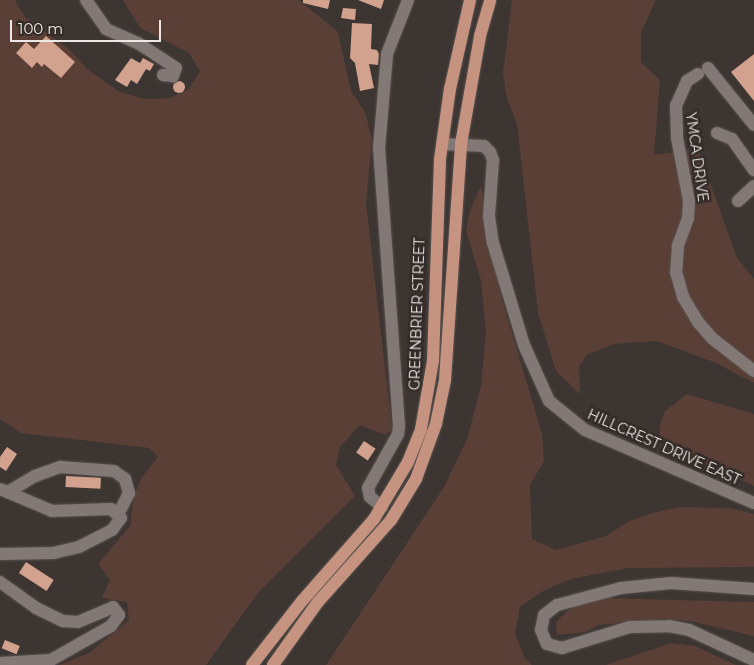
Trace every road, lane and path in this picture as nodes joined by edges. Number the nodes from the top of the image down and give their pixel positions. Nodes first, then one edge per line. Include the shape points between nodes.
1 (86, 0) edge
2 (408, 0) edge
3 (470, 0) edge
4 (490, 0) edge
5 (162, 75) dead end
6 (754, 125) edge
7 (717, 133) dead end
8 (442, 144) junction
9 (461, 144) junction
10 (754, 170) edge
11 (754, 187) edge
12 (738, 200) dead end
13 (754, 371) edge
14 (4, 491) edge
15 (754, 503) edge
16 (382, 507) junction
17 (119, 513) junction
18 (0, 554) edge
19 (0, 582) edge
20 (754, 589) edge
21 (754, 660) edge
22 (0, 663) edge
23 (252, 665) edge
24 (273, 665) edge

1 - 5 street via 106,29 138,43 176,68 173,76
2 - 16 street via 387,54 379,148 399,426 398,434 368,488 370,497
3 - 8 main road, GREENBRIER STREET via 450,89
4 - 9 main road via 478,44
6 - 13 street, YMCA DRIVE via 703,71 687,81 676,106 677,138 689,201 688,218 678,246 676,272 683,297 698,322 713,338
7 - 10 street via 732,140
8 - 9 street, HILLCREST DRIVE EAST
8 - 16 main road, GREENBRIER STREET via 430,394 417,442
9 - 15 street, HILLCREST DRIVE EAST via 484,146 490,152 488,216 494,243 524,345 549,401 585,430
9 - 24 main road via 443,401 426,454 416,479 391,520 318,602
11 - 12 street
14 - 17 street via 52,510 111,509
14 - 17 street via 60,467 114,471 125,479 129,494
16 - 23 main road, GREENBRIER STREET
17 - 18 street via 122,518 112,530 78,547 54,553
19 - 22 street via 36,608 63,621 78,622 113,607 119,615 111,626 61,656 38,662
20 - 21 street via 671,583 622,588 557,605 544,615 541,630 547,644 562,648 630,627 669,626 690,630

